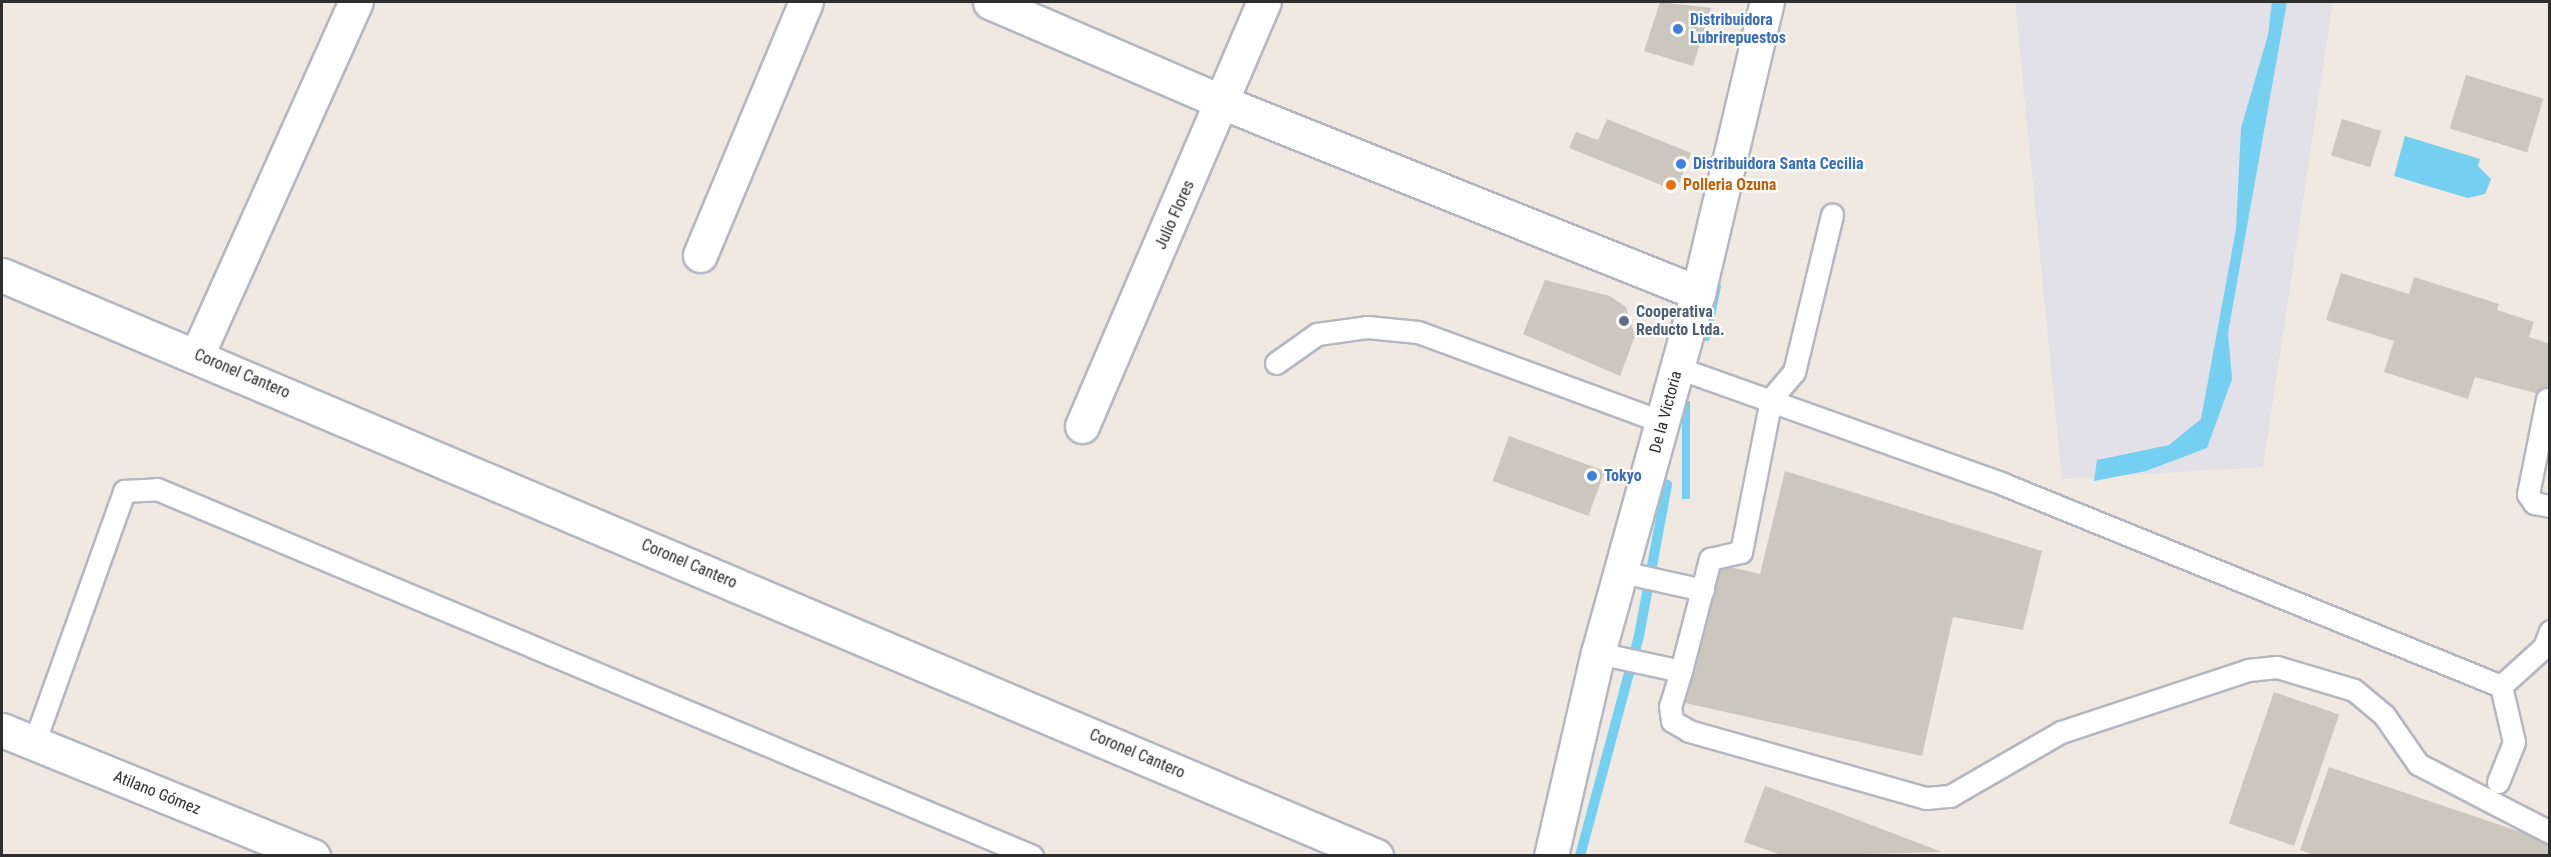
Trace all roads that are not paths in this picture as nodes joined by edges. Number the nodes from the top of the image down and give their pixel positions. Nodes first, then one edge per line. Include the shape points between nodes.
1 (356, 2) edge
2 (806, 2) edge
3 (990, 2) edge
4 (1264, 2) edge
5 (1767, 2) edge
6 (1224, 104) junction
7 (1832, 215) dead end
8 (700, 255) dead end
9 (2, 275) edge
10 (1698, 293) junction
11 (197, 355) junction
12 (1276, 363) dead end
13 (1678, 368) junction
14 (1771, 399) junction
15 (2547, 399) dead end
16 (1663, 422) junction
17 (1082, 426) dead end
18 (2550, 507) edge
19 (1622, 572) junction
20 (1703, 590) junction
21 (2550, 631) edge
22 (1598, 653) junction
23 (1681, 671) junction
24 (2501, 686) junction
25 (2, 730) edge
26 (34, 743) junction
27 (2498, 782) dead end
28 (2550, 831) edge
29 (313, 855) edge
30 (1032, 855) edge
31 (1376, 855) edge
32 (1551, 855) edge

1 - 11 street
2 - 8 street
3 - 6 street
4 - 6 street, Julio Flores
5 - 10 street, De la Victoria
6 - 10 street
6 - 17 street, Julio Flores
7 - 14 lane via 1794,372
9 - 11 street, Coronel Cantero
10 - 13 street, De la Victoria
11 - 31 street, Coronel Cantero
12 - 16 lane via 1317,334 1367,327 1418,332
13 - 14 lane
13 - 16 street, De la Victoria
14 - 20 lane via 1741,552 1710,559
14 - 24 lane via 2002,484
15 - 18 lane via 2528,494 2534,503
16 - 19 street, De la Victoria
19 - 20 lane
19 - 22 street, De la Victoria
20 - 23 lane
21 - 24 lane via 2544,647
22 - 23 lane
22 - 32 street, De la Victoria
23 - 28 lane via 1670,706 1672,721 1689,731 1926,798 1950,796 2061,732 2248,670 2277,667 2354,690 2384,715 2418,764
24 - 27 lane via 2514,742
25 - 26 street, Atilano Gómez
26 - 29 street, Atilano Gómez
26 - 30 lane via 124,491 157,489

